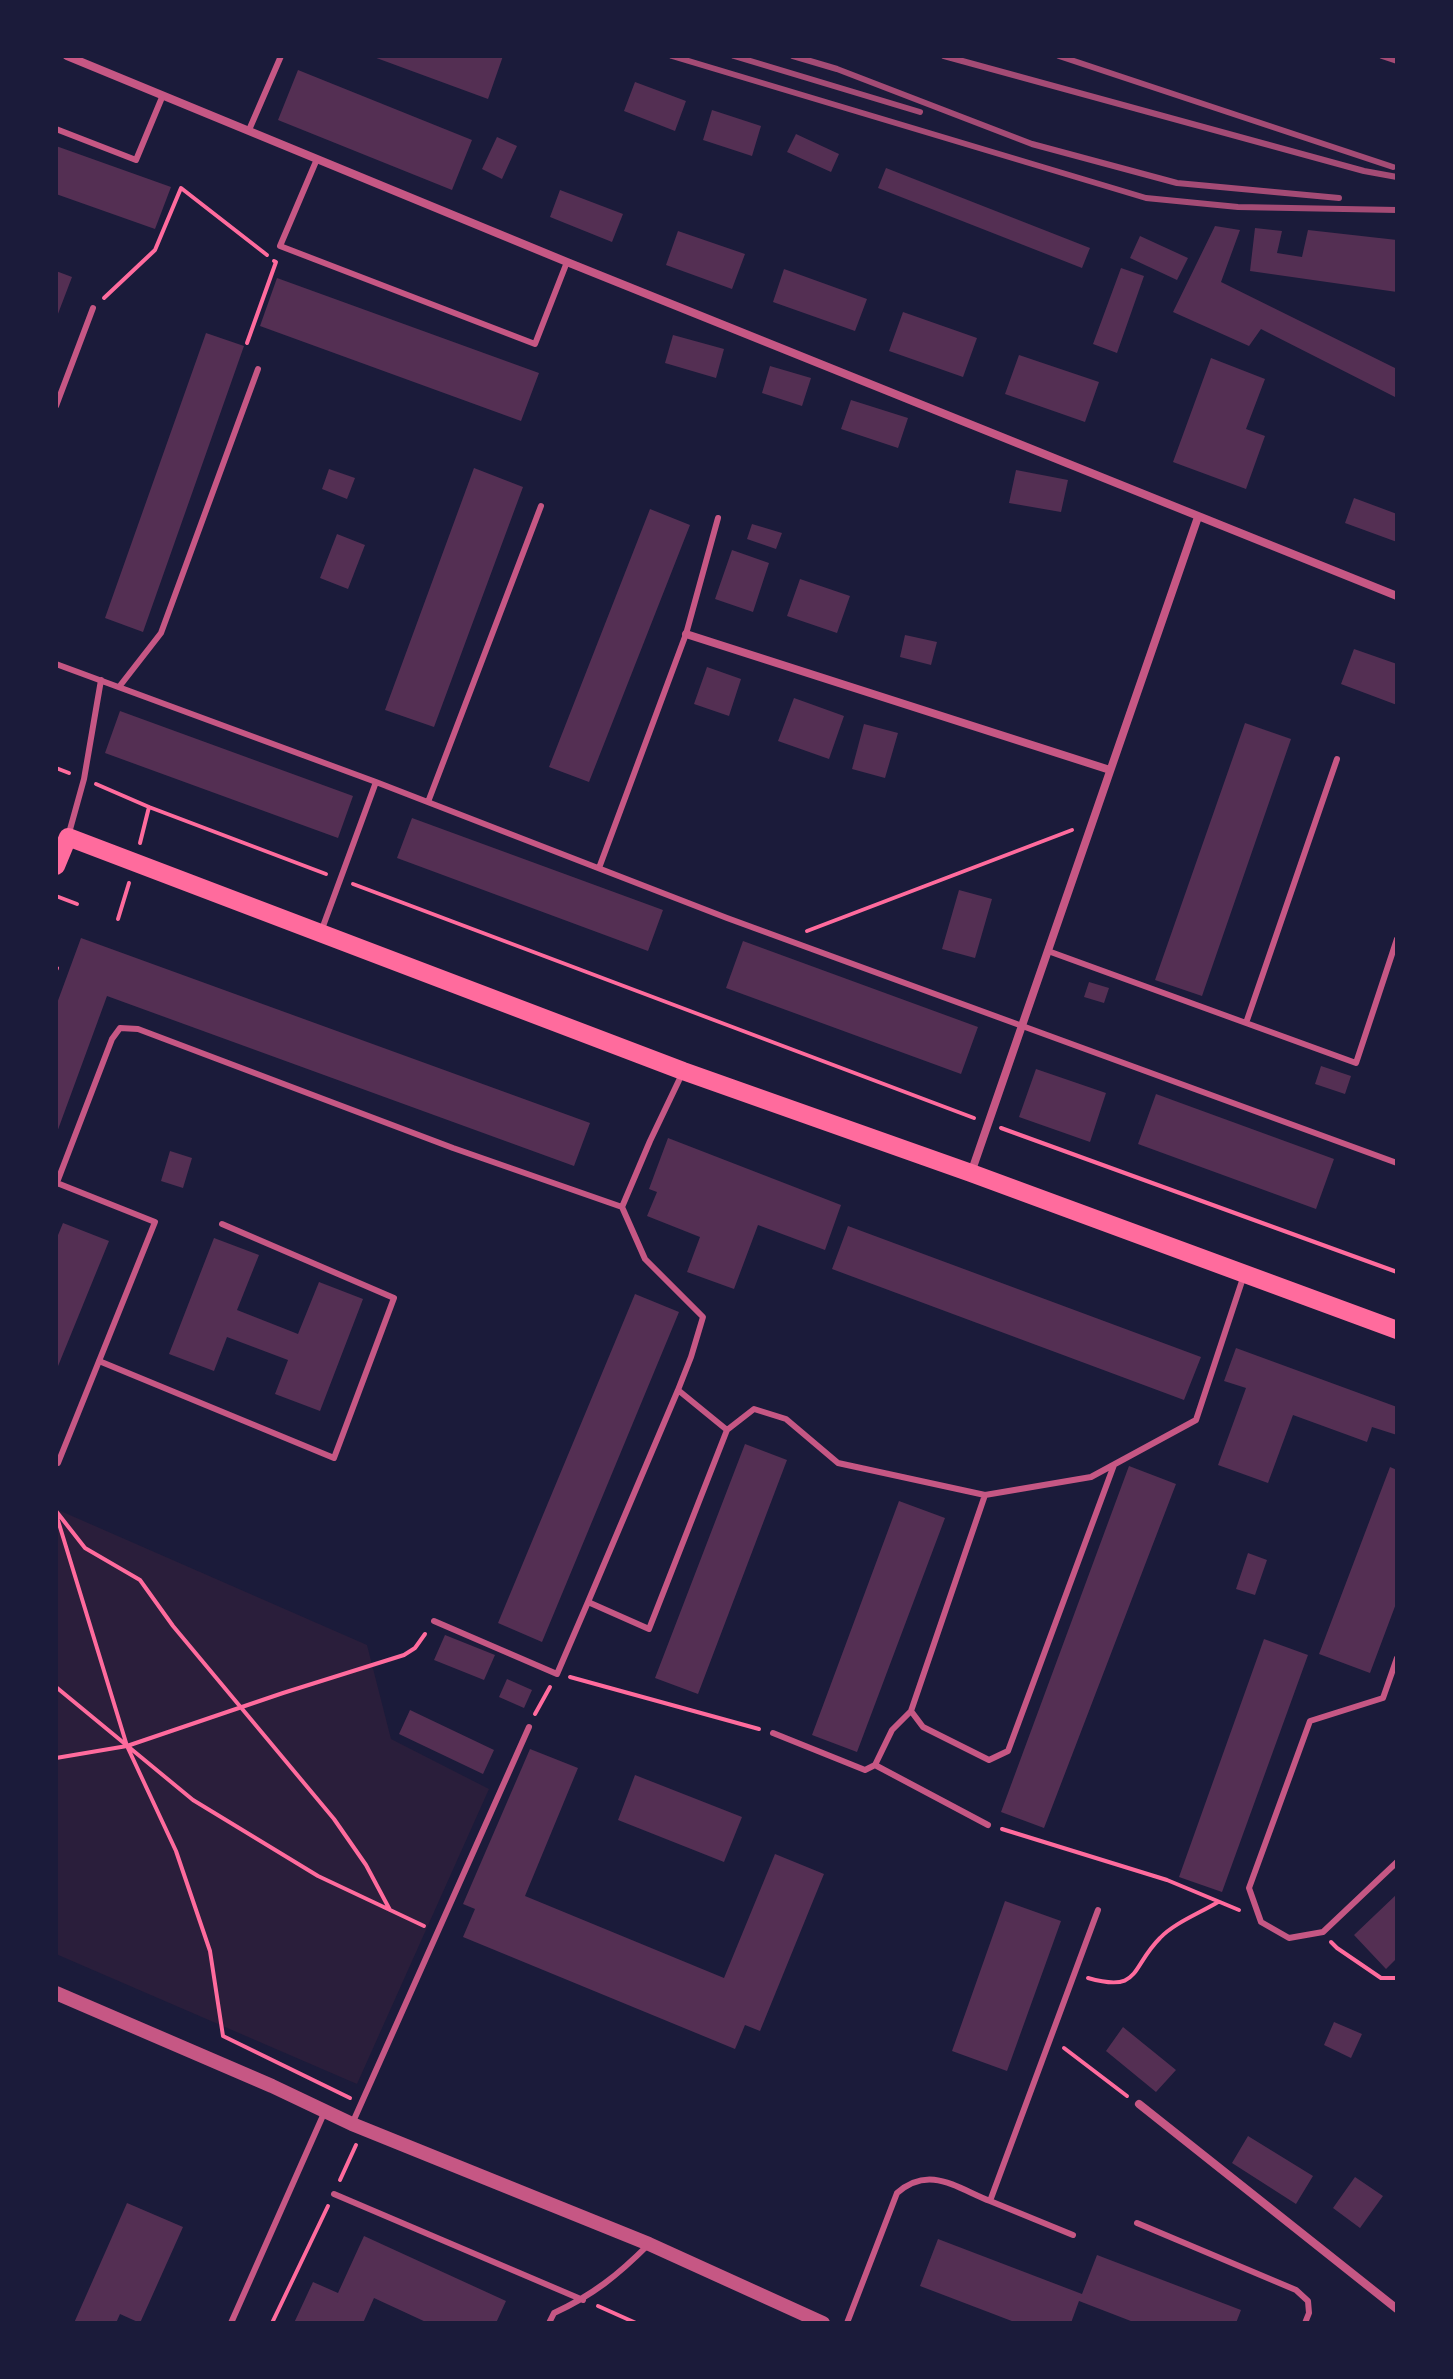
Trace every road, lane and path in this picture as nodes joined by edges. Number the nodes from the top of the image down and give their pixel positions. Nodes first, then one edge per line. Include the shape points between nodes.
1 (67, 56) edge
2 (281, 56) edge
3 (163, 95) junction
4 (56, 129) edge
5 (249, 130) junction
6 (318, 158) junction
7 (567, 262) junction
8 (93, 308) joint
9 (247, 343) dead end
10 (258, 369) dead end
11 (56, 406) edge
12 (541, 506) dead end
13 (1198, 517) junction
14 (718, 518) dead end
15 (1397, 596) edge
16 (686, 634) junction
17 (56, 664) edge
18 (101, 680) junction
19 (119, 687) junction
20 (1337, 759) dead end
21 (1110, 770) junction
22 (84, 779) junction
23 (376, 782) junction
24 (428, 802) junction
25 (1093, 822) junction
26 (62, 834) edge
27 (56, 866) edge
28 (599, 868) junction
29 (340, 879) junction
30 (56, 896) edge
31 (77, 904) dead end
32 (321, 933) junction
33 (784, 939) junction
34 (1397, 939) edge
35 (1048, 951) junction
36 (1246, 1023) junction
37 (1022, 1027) junction
38 (683, 1071) junction
39 (989, 1123) junction
40 (1397, 1163) edge
41 (971, 1173) junction
42 (56, 1184) edge
43 (622, 1207) junction
44 (222, 1224) dead end
45 (1397, 1272) edge
46 (1245, 1274) junction
47 (1397, 1330) edge
48 (99, 1361) junction
49 (678, 1390) junction
50 (727, 1430) junction
51 (58, 1463) edge
52 (1114, 1465) junction
53 (985, 1495) junction
54 (56, 1512) edge
55 (57, 1521) edge
56 (588, 1602) junction
57 (434, 1621) joint
58 (1397, 1658) edge
59 (557, 1674) junction
60 (56, 1687) edge
61 (241, 1707) junction
62 (911, 1711) junction
63 (529, 1727) joint
64 (773, 1733) joint
65 (127, 1746) junction
66 (56, 1758) edge
67 (875, 1765) junction
68 (988, 1825) joint
69 (1397, 1862) edge
70 (1219, 1902) junction
71 (390, 1910) junction
72 (1098, 1910) dead end
73 (1260, 1919) junction
74 (1323, 1932) junction
75 (436, 1933) junction
76 (1074, 1975) junction
77 (1397, 1978) edge
78 (56, 1993) edge
79 (1051, 2038) junction
80 (361, 2103) junction
81 (1139, 2104) joint
82 (325, 2111) junction
83 (352, 2124) junction
84 (356, 2145) dead end
85 (334, 2194) junction
86 (990, 2201) junction
87 (1137, 2223) dead end
88 (1073, 2235) dead end
89 (649, 2244) junction
90 (583, 2300) junction
91 (1397, 2309) edge
92 (231, 2323) edge
93 (272, 2323) edge
94 (549, 2323) edge
95 (636, 2323) edge
96 (823, 2323) edge
97 (847, 2323) edge
98 (1305, 2323) edge

1 - 3 street
2 - 5 lane
3 - 4 lane via 136,160
3 - 5 street
5 - 6 street
6 - 7 street
6 - 7 lane via 280,246 535,344
7 - 13 street
8 - 9 path via 155,250 181,188 276,262
8 - 11 lane
10 - 19 lane via 161,633
12 - 24 lane
13 - 15 street
13 - 21 street
14 - 16 lane
16 - 21 street
16 - 28 lane
17 - 18 lane
18 - 19 lane
18 - 22 lane
19 - 23 lane
20 - 36 lane
21 - 25 street
22 - 26 lane
22 - 29 path
23 - 24 lane
23 - 29 lane
24 - 28 lane
25 - 33 path
25 - 35 street
26 - 27 main road
26 - 32 main road
28 - 33 lane
29 - 32 lane
29 - 39 path
30 - 31 path
32 - 38 main road
33 - 37 lane
34 - 36 lane via 1356,1063
35 - 36 lane
35 - 37 street
37 - 39 street
37 - 40 lane
38 - 41 main road
38 - 43 lane
39 - 41 street
39 - 45 path
41 - 46 main road
42 - 43 lane via 120,1028 151,1033
42 - 48 lane via 155,1222
43 - 49 lane via 645,1259 703,1317
44 - 48 lane via 394,1298 334,1458
46 - 47 main road
46 - 52 lane via 1196,1420
48 - 51 lane
49 - 50 lane
49 - 56 lane
50 - 53 lane via 754,1409 786,1419 838,1463
50 - 56 lane via 649,1629
52 - 53 lane via 1091,1477
52 - 62 lane via 1008,1751 989,1760 923,1727
53 - 62 lane
54 - 55 path
54 - 61 path via 85,1548 140,1580
55 - 65 path
56 - 59 lane
57 - 59 lane
57 - 61 path via 404,1655
58 - 73 lane via 1383,1698 1310,1721 1249,1888
59 - 63 path
59 - 64 path
60 - 65 path
61 - 65 path
61 - 71 path via 334,1819
62 - 67 lane via 892,1730
63 - 75 lane
64 - 67 lane via 865,1770
65 - 66 path
65 - 71 path via 193,1800 318,1876
65 - 80 path via 176,1851 210,1951 223,2036
67 - 68 lane
68 - 70 path via 1167,1880
69 - 74 lane
70 - 73 path
70 - 76 path via 1161,1936 1122,1983
71 - 75 path
72 - 76 lane
73 - 74 lane via 1289,1938
74 - 77 path via 1381,1978
75 - 80 lane
76 - 79 lane
78 - 82 street
79 - 81 path
79 - 86 lane
80 - 83 lane
81 - 91 street
82 - 83 street
82 - 92 lane
83 - 89 street
84 - 85 path
85 - 90 lane
85 - 93 path
86 - 88 lane
86 - 97 lane via 933,2178 911,2181 897,2193
87 - 98 lane via 1296,2290 1308,2301
89 - 90 lane
89 - 96 street
90 - 94 lane via 554,2313
90 - 95 path

